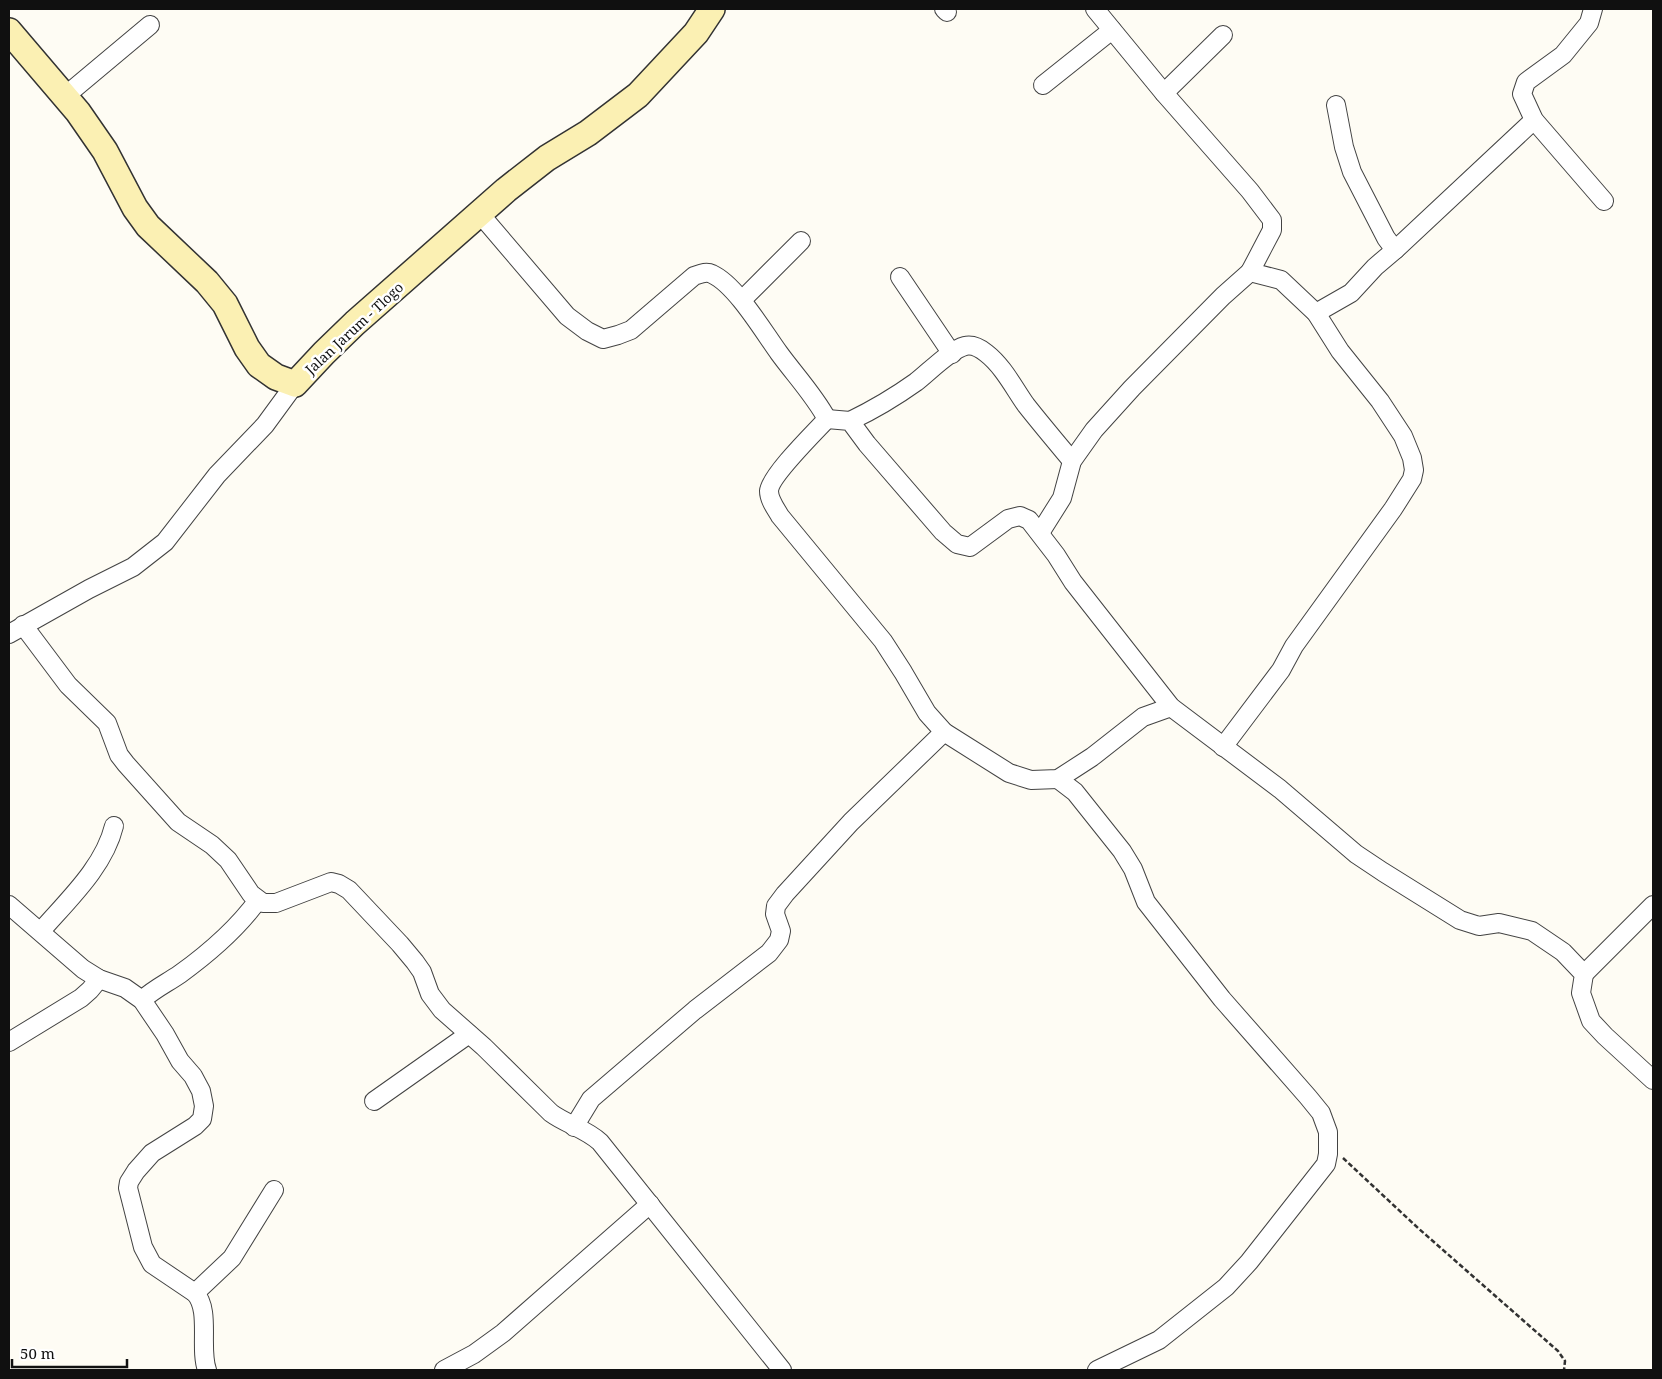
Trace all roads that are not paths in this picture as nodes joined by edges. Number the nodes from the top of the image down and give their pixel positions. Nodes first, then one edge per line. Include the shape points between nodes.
1 (712, 9) edge
2 (1095, 9) edge
3 (1593, 9) edge
4 (150, 25) dead end
5 (1112, 30) junction
6 (9, 31) edge
7 (1223, 35) dead end
8 (1043, 85) dead end
9 (1164, 94) junction
10 (64, 97) junction
11 (1336, 106) dead end
12 (1534, 120) junction
13 (1604, 202) dead end
14 (480, 214) junction
15 (802, 241) dead end
16 (1395, 250) junction
17 (1250, 272) junction
18 (900, 277) dead end
19 (742, 300) junction
20 (1316, 313) junction
21 (952, 354) junction
22 (295, 384) junction
23 (827, 419) junction
24 (850, 420) junction
25 (1072, 461) junction
26 (1040, 533) junction
27 (16, 629) edge
28 (1171, 707) junction
29 (944, 732) junction
30 (1223, 747) junction
31 (1058, 779) junction
32 (114, 826) dead end
33 (258, 900) junction
34 (9, 904) edge
35 (1653, 905) edge
36 (41, 931) junction
37 (1584, 974) junction
38 (99, 979) junction
39 (142, 1000) junction
40 (469, 1034) junction
41 (9, 1042) edge
42 (1653, 1080) edge
43 (374, 1101) dead end
44 (574, 1127) junction
45 (274, 1190) dead end
46 (650, 1204) junction
47 (195, 1293) junction
48 (778, 1369) edge
49 (207, 1370) edge
50 (444, 1370) edge
51 (1097, 1370) edge

1 - 14 street, Jalan Jarum - Tlogo via 696,34 638,95 588,133 547,158
2 - 5 street
3 - 12 street via 1589,23 1563,55 1526,82 1522,94
4 - 10 street
5 - 8 street
5 - 9 street
6 - 10 street, Jalan Jarum - Tlogo
7 - 9 street
9 - 17 street via 1272,220 1272,230
10 - 22 street, Jalan Jarum - Tlogo via 105,151 148,226 207,282 225,304 259,365 276,377
11 - 16 street via 1352,172
12 - 13 street
12 - 16 street
14 - 19 street via 567,316 603,339 631,330 694,276 706,272 713,274
14 - 22 street, Jalan Jarum - Tlogo via 355,324
15 - 19 street
16 - 20 street via 1351,293
17 - 20 street via 1281,280
17 - 25 street via 1132,388 1094,430
18 - 21 street
19 - 23 street
20 - 30 street via 1340,352 1380,401 1403,436 1414,470 1412,479 1385,520
21 - 24 street via 916,382
21 - 25 street via 964,346 986,353
22 - 27 street via 265,425 217,474 165,542 133,567
23 - 24 street
23 - 29 street via 777,474 769,490 772,503 883,641 927,713
24 - 26 street via 867,444 957,544 970,547 1008,519 1020,516 1029,520
25 - 26 street via 1062,498
26 - 28 street via 1073,582
27 - 33 street via 107,723 126,764 178,822 228,860
28 - 30 street
28 - 31 street via 1143,717 1092,758
29 - 31 street via 1009,773 1031,780
29 - 44 street via 851,822 785,894 776,906 775,914 781,931 780,940 769,953 695,1010 591,1099
30 - 37 street via 1280,789 1356,854 1414,892 1460,920 1479,926 1499,923 1532,931 1562,952
31 - 51 street via 1075,792 1096,816 1133,869 1146,902 1222,999 1321,1113 1328,1132 1326,1164 1226,1287 1159,1340
32 - 36 street via 106,852
33 - 39 street via 238,925 213,948
33 - 40 street via 276,903 331,882 339,884 400,944 422,972 430,994 442,1010
34 - 36 street
35 - 37 street
36 - 38 street
37 - 42 street via 1582,993 1591,1021
38 - 39 street via 125,988
38 - 41 street via 80,998
39 - 47 street via 193,1076 204,1106 202,1119 195,1126 145,1159 128,1182 128,1194 143,1247 152,1264
40 - 43 street
40 - 44 street via 551,1113
44 - 46 street via 600,1142
45 - 47 street via 232,1258
46 - 48 street
46 - 50 street via 502,1333 474,1354
47 - 49 street via 202,1308

